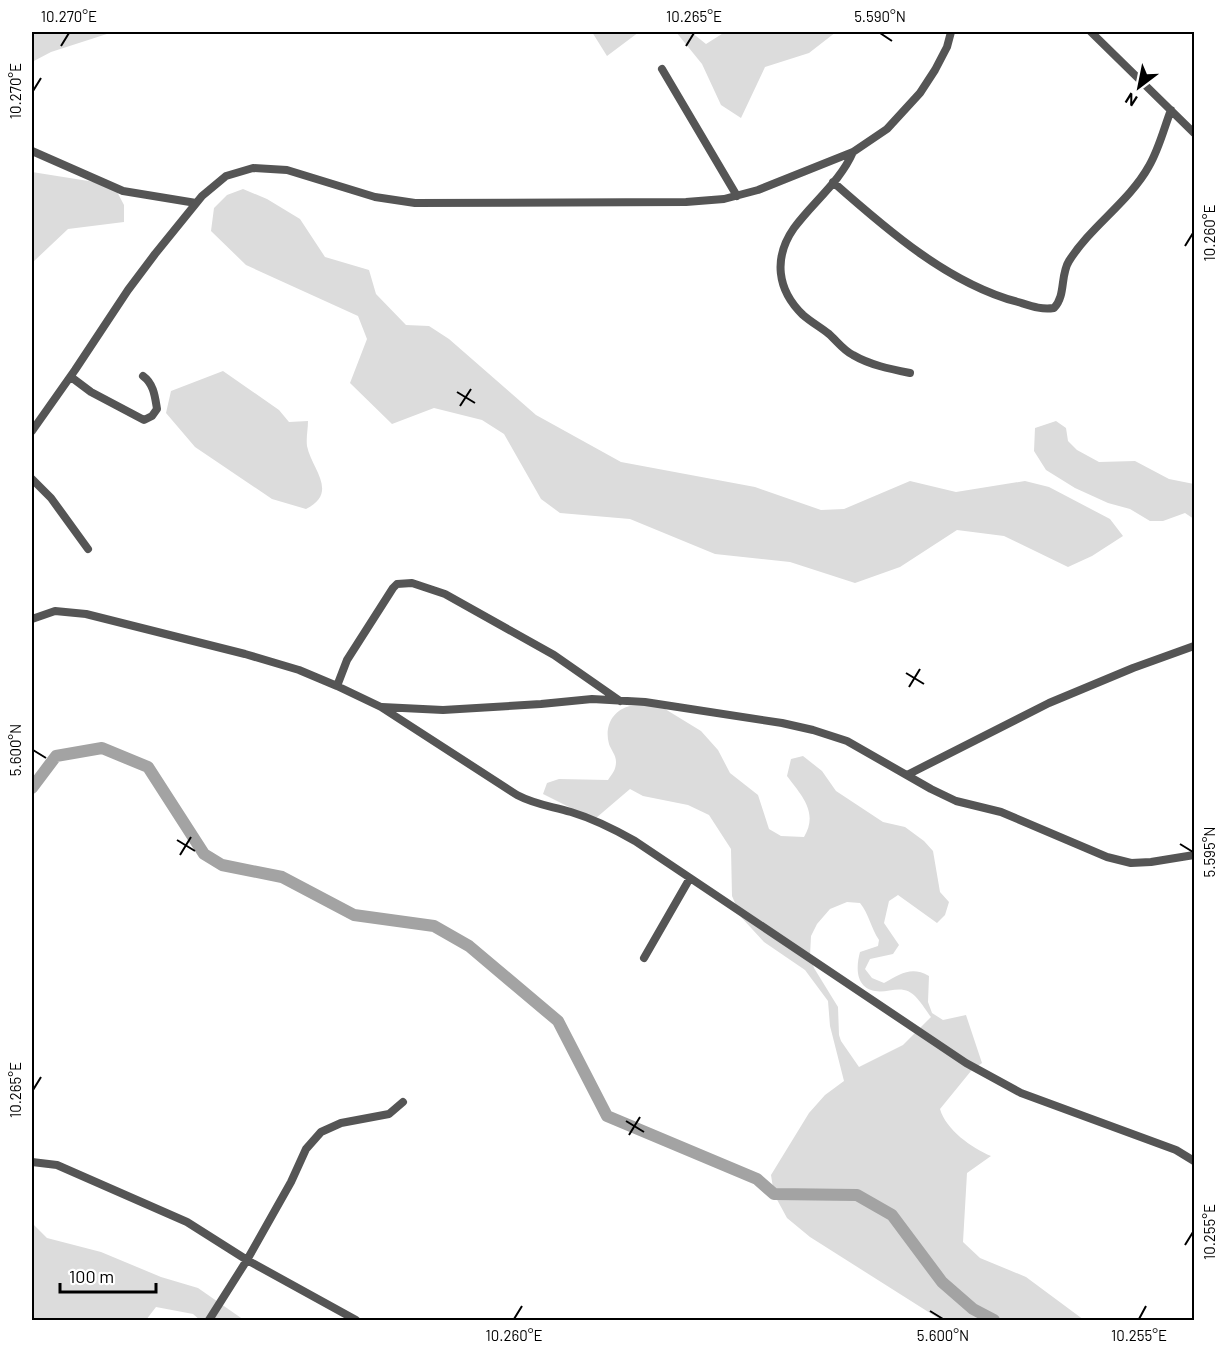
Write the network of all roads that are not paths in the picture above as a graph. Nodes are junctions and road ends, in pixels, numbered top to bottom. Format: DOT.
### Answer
graph roads {
  1 [pos="951,32"];
  2 [pos="1091,32"];
  3 [pos="662,69"];
  4 [pos="1171,110"];
  5 [pos="1194,133"];
  6 [pos="32,151"];
  7 [pos="853,152"];
  8 [pos="833,182"];
  9 [pos="737,196"];
  10 [pos="196,202"];
  11 [pos="909,373"];
  12 [pos="143,376"];
  13 [pos="71,377"];
  14 [pos="32,431"];
  15 [pos="32,479"];
  16 [pos="88,549"];
  17 [pos="32,619"];
  18 [pos="1194,646"];
  19 [pos="337,686"];
  20 [pos="621,701"];
  21 [pos="381,707"];
  22 [pos="907,775"];
  23 [pos="1194,855"];
  24 [pos="690,878"];
  25 [pos="644,958"];
  26 [pos="403,1102"];
  27 [pos="1194,1161"];
  28 [pos="32,1162"];
  29 [pos="247,1260"];
  30 [pos="209,1320"];
  31 [pos="356,1320"];
  1 -- 7 [label="street"];
  2 -- 4 [label="street"];
  3 -- 9 [label="street"];
  4 -- 5 [label="street"];
  4 -- 8 [label="street"];
  6 -- 10 [label="street"];
  7 -- 8 [label="street"];
  7 -- 9 [label="street"];
  8 -- 11 [label="street"];
  9 -- 10 [label="street"];
  10 -- 13 [label="street"];
  12 -- 13 [label="street"];
  13 -- 14 [label="street"];
  15 -- 16 [label="street"];
  17 -- 19 [label="street"];
  18 -- 22 [label="street"];
  19 -- 20 [label="street"];
  19 -- 21 [label="street"];
  20 -- 21 [label="street"];
  20 -- 22 [label="street"];
  21 -- 24 [label="street"];
  22 -- 23 [label="street"];
  24 -- 25 [label="street"];
  24 -- 27 [label="street"];
  26 -- 29 [label="street"];
  28 -- 29 [label="street"];
  29 -- 30 [label="street"];
  29 -- 31 [label="street"];
}
